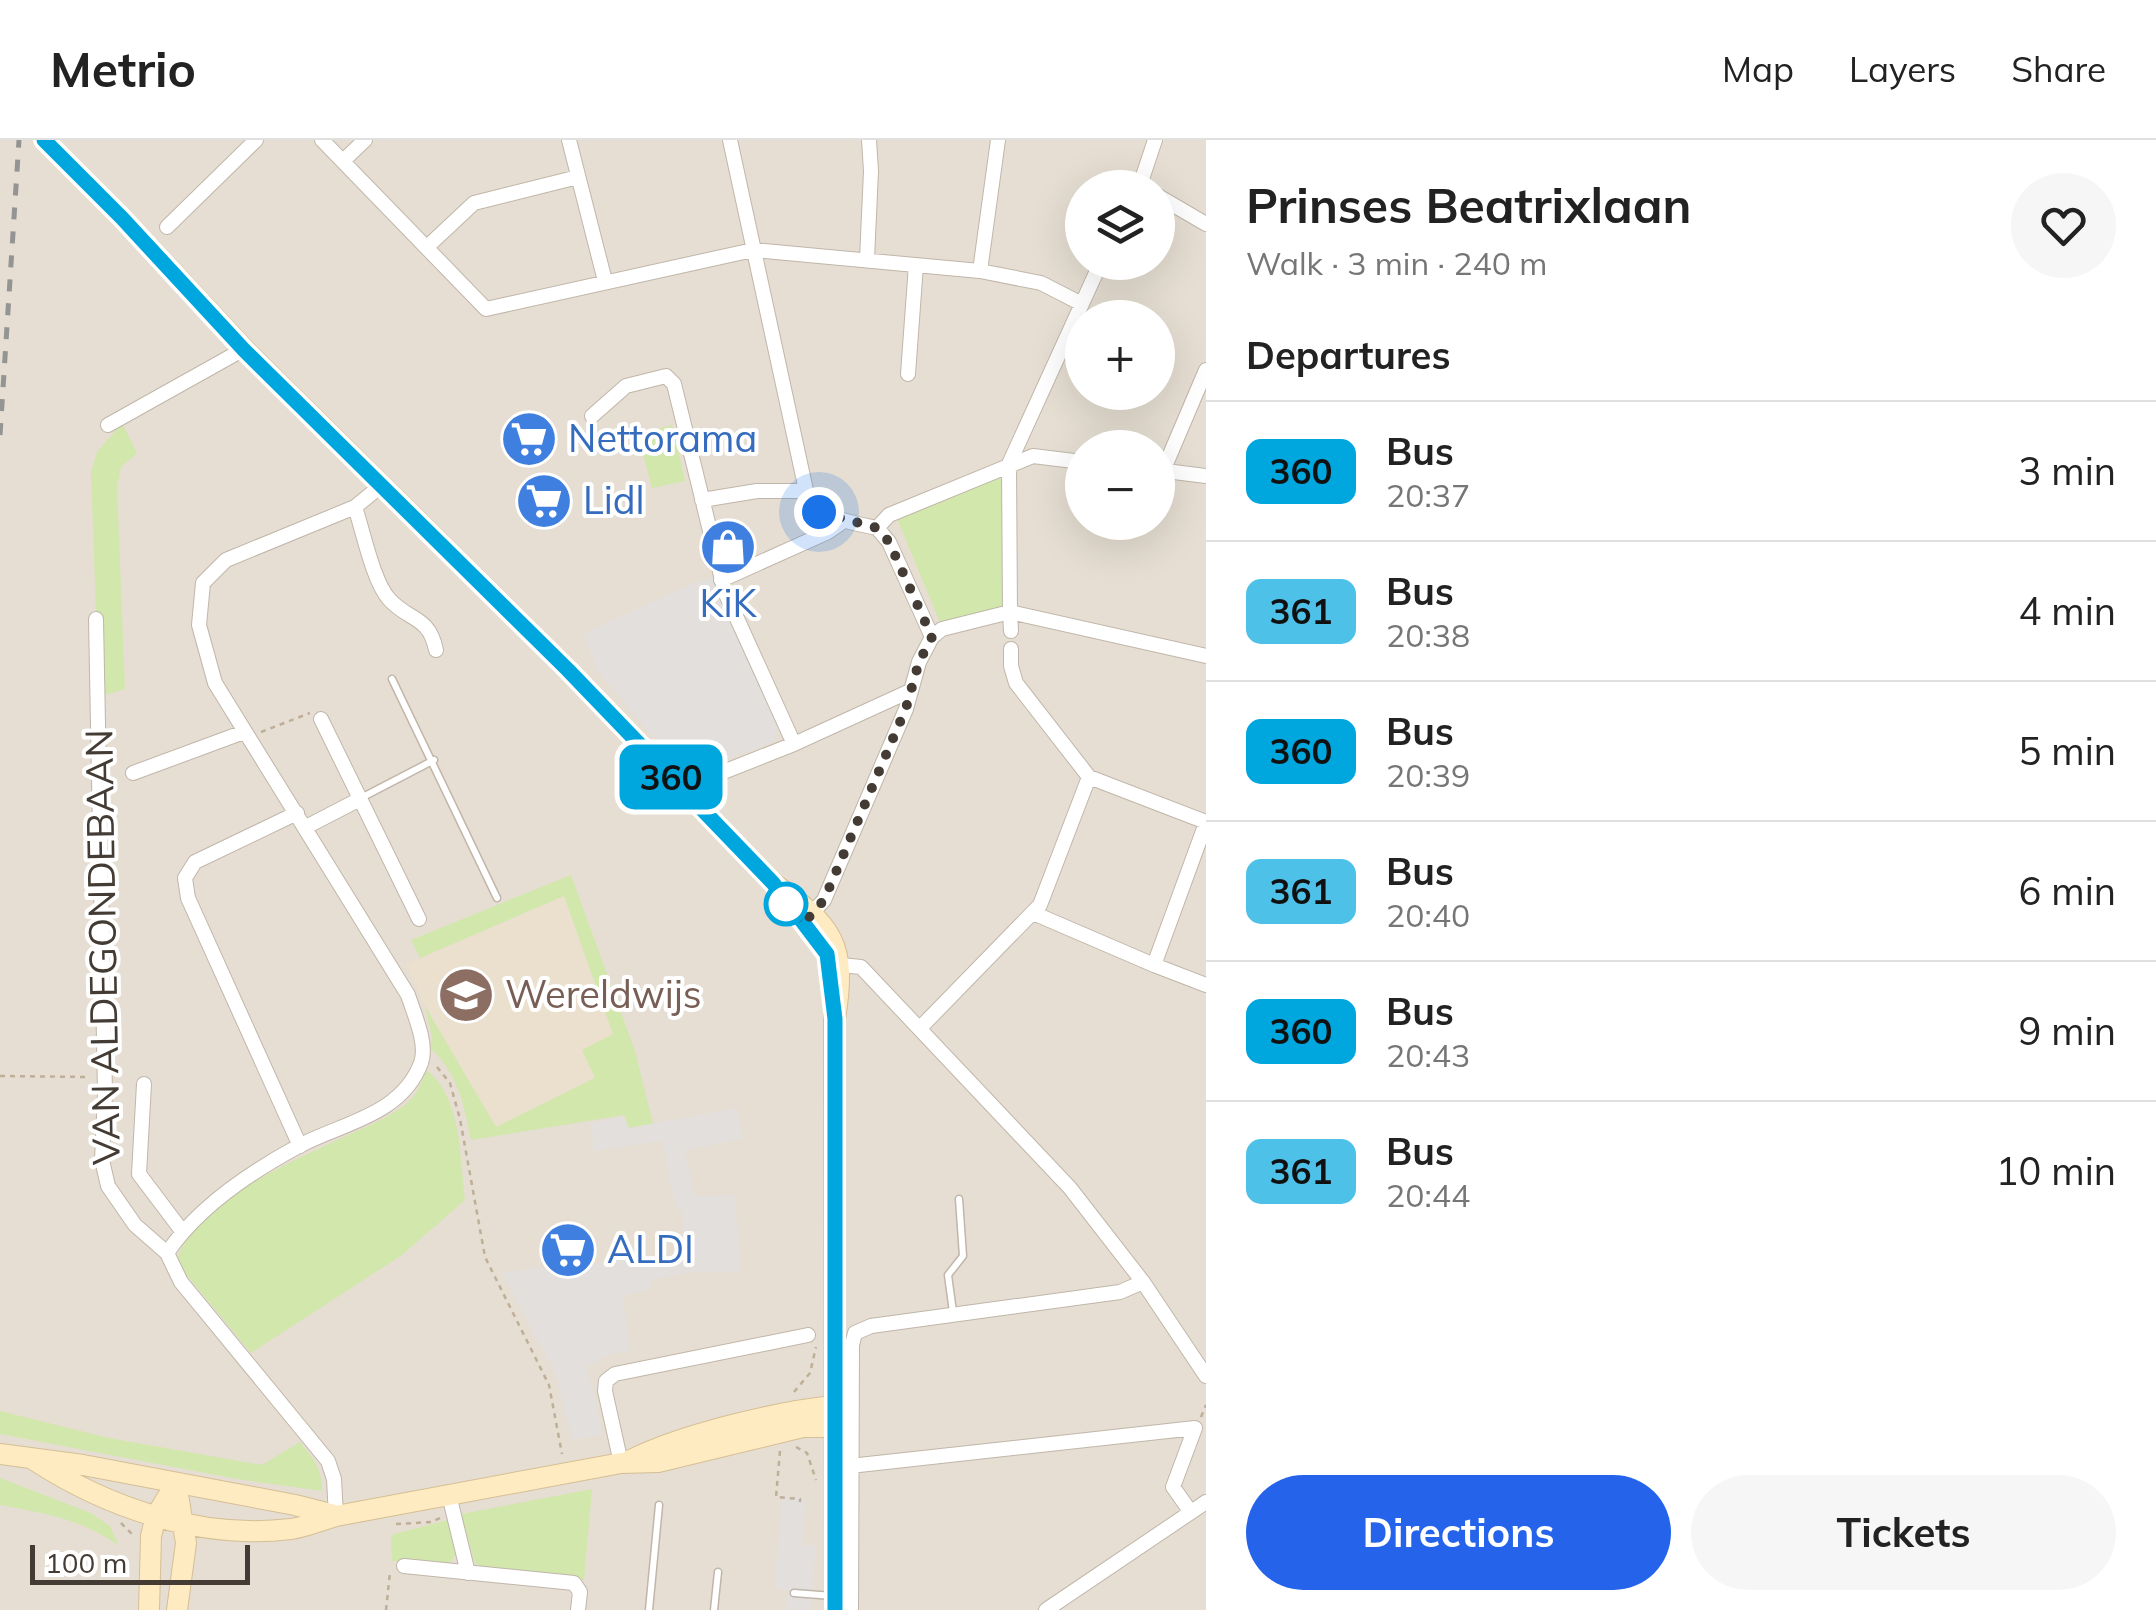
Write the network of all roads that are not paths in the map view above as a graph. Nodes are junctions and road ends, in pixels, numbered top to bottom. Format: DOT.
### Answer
graph roads {
  1 [pos="256,140"];
  2 [pos="322,140"];
  3 [pos="365,140"];
  4 [pos="569,140"];
  5 [pos="730,140"];
  6 [pos="869,140"];
  7 [pos="998,140"];
  8 [pos="1155,140"];
  9 [pos="52,143"];
  10 [pos="342,161"];
  11 [pos="1145,170"];
  12 [pos="578,177"];
  13 [pos="1175,206"];
  14 [pos="1206,224"];
  15 [pos="167,227"];
  16 [pos="427,247"];
  17 [pos="752,250"];
  18 [pos="866,259"];
  19 [pos="916,264"];
  20 [pos="980,271"];
  21 [pos="605,281"];
  22 [pos="1074,300"];
  23 [pos="1065,337"];
  24 [pos="244,350"];
  25 [pos="1206,370"];
  26 [pos="908,374"];
  27 [pos="592,416"];
  28 [pos="108,425"];
  29 [pos="1175,437"];
  30 [pos="1065,460"];
  31 [pos="1009,464"];
  32 [pos="1175,472"];
  33 [pos="1206,476"];
  34 [pos="382,485"];
  35 [pos="806,491"];
  36 [pos="702,500"];
  37 [pos="355,507"];
  38 [pos="844,521"];
  39 [pos="877,528"];
  40 [pos="722,580"];
  41 [pos="1010,612"];
  42 [pos="96,619"];
  43 [pos="1011,631"];
  44 [pos="932,637"];
  45 [pos="1010,649"];
  46 [pos="436,650"];
  47 [pos="1206,656"];
  48 [pos="392,679"];
  49 [pos="910,690"];
  50 [pos="321,719"];
  51 [pos="245,735"];
  52 [pos="794,744"];
  53 [pos="434,760"];
  54 [pos="133,773"];
  55 [pos="1089,776"];
  56 [pos="703,780"];
  57 [pos="360,799"];
  58 [pos="296,814"];
  59 [pos="1206,822"];
  60 [pos="306,827"];
  61 [pos="498,898"];
  62 [pos="1033,914"];
  63 [pos="807,919"];
  64 [pos="419,920"];
  65 [pos="841,965"];
  66 [pos="1154,965"];
  67 [pos="1206,985"];
  68 [pos="835,1019"];
  69 [pos="921,1028"];
  70 [pos="144,1084"];
  71 [pos="300,1146"];
  72 [pos="958,1199"];
  73 [pos="182,1231"];
  74 [pos="167,1253"];
  75 [pos="1142,1282"];
  76 [pos="954,1316"];
  77 [pos="812,1335"];
  78 [pos="1206,1376"];
  79 [pos="833,1417"];
  80 [pos="0,1454"];
  81 [pos="34,1460"];
  82 [pos="623,1463"];
  83 [pos="850,1466"];
  84 [pos="176,1484"];
  85 [pos="449,1495"];
  86 [pos="1206,1502"];
  87 [pos="659,1505"];
  88 [pos="1190,1512"];
  89 [pos="156,1516"];
  90 [pos="336,1516"];
  91 [pos="184,1522"];
  92 [pos="404,1566"];
  93 [pos="718,1572"];
  94 [pos="468,1574"];
  95 [pos="794,1593"];
  96 [pos="840,1605"];
  97 [pos="149,1610"];
  98 [pos="177,1610"];
  99 [pos="578,1610"];
  100 [pos="650,1610"];
  101 [pos="714,1610"];
  102 [pos="1046,1610"];
  1 -- 15 [label="street"];
  2 -- 10 [label="street"];
  3 -- 10 [label="street"];
  4 -- 12 [label="street"];
  5 -- 17 [label="street"];
  6 -- 18 [label="street"];
  7 -- 20 [label="street"];
  8 -- 11 [label="street"];
  9 -- 24 [label="street"];
  10 -- 16 [label="street"];
  12 -- 16 [label="street"];
  12 -- 21 [label="street"];
  13 -- 14 [label="street"];
  16 -- 21 [label="street"];
  17 -- 18 [label="street"];
  17 -- 21 [label="street"];
  17 -- 35 [label="street"];
  18 -- 19 [label="street"];
  19 -- 20 [label="street"];
  19 -- 26 [label="street"];
  20 -- 22 [label="street"];
  23 -- 31 [label="street"];
  24 -- 28 [label="street"];
  24 -- 34 [label="street"];
  25 -- 29 [label="street"];
  27 -- 36 [label="street"];
  30 -- 31 [label="street"];
  31 -- 39 [label="street"];
  31 -- 41 [label="street"];
  32 -- 33 [label="street"];
  34 -- 37 [label="street"];
  34 -- 63 [label="street"];
  35 -- 36 [label="street"];
  35 -- 38 [label="street"];
  36 -- 40 [label="street"];
  37 -- 46 [label="street"];
  37 -- 51 [label="street"];
  38 -- 39 [label="street"];
  38 -- 40 [label="street"];
  39 -- 44 [label="street"];
  40 -- 52 [label="street"];
  41 -- 43 [label="street"];
  41 -- 44 [label="street"];
  41 -- 47 [label="street"];
  42 -- 74 [label="street, VAN ALDEGONDEBAAN"];
  44 -- 49 [label="street"];
  45 -- 55 [label="street"];
  48 -- 53 [label="lane"];
  49 -- 52 [label="street"];
  49 -- 63 [label="street"];
  50 -- 57 [label="street"];
  51 -- 54 [label="street"];
  51 -- 58 [label="street"];
  52 -- 56 [label="street"];
  53 -- 57 [label="lane"];
  53 -- 61 [label="lane"];
  55 -- 59 [label="street"];
  55 -- 62 [label="street"];
  57 -- 60 [label="street"];
  57 -- 64 [label="street"];
  58 -- 60 [label="street"];
  58 -- 71 [label="street"];
  59 -- 66 [label="street"];
  60 -- 71 [label="street"];
  62 -- 66 [label="street"];
  62 -- 69 [label="street"];
  63 -- 65 [label="street"];
  63 -- 68 [label="street"];
  65 -- 68 [label="street"];
  65 -- 69 [label="street"];
  66 -- 67 [label="street"];
  68 -- 79 [label="street"];
  69 -- 75 [label="street"];
  70 -- 73 [label="street"];
  71 -- 73 [label="street"];
  72 -- 76 [label="lane"];
  73 -- 74 [label="street"];
  74 -- 90 [label="street, VAN ALDEGONDEBAAN"];
  75 -- 76 [label="street"];
  75 -- 78 [label="street"];
  76 -- 83 [label="street"];
  77 -- 82 [label="street"];
  79 -- 82 [label="street"];
  79 -- 96 [label="street"];
  80 -- 81 [label="street"];
  81 -- 84 [label="street"];
  81 -- 89 [label="street"];
  82 -- 85 [label="street"];
  83 -- 88 [label="street"];
  83 -- 96 [label="street"];
  84 -- 89 [label="street"];
  84 -- 90 [label="street"];
  84 -- 91 [label="street"];
  85 -- 90 [label="street"];
  85 -- 94 [label="street"];
  86 -- 88 [label="street"];
  87 -- 100 [label="lane"];
  88 -- 102 [label="street"];
  89 -- 91 [label="street"];
  89 -- 97 [label="street"];
  90 -- 91 [label="street"];
  91 -- 98 [label="street"];
  92 -- 94 [label="street"];
  93 -- 101 [label="lane"];
  94 -- 99 [label="street"];
  95 -- 96 [label="lane"];
}
